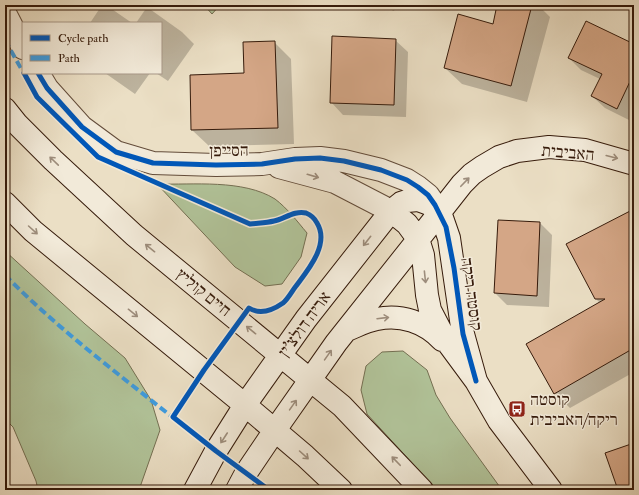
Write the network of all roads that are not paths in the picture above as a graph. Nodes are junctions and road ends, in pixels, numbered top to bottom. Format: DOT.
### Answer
graph roads {
  1 [pos="5,13"];
  2 [pos="22,46"];
  3 [pos="39,74"];
  4 [pos="5,109"];
  5 [pos="262,164"];
  6 [pos="634,164"];
  7 [pos="5,203"];
  8 [pos="391,211"];
  9 [pos="440,212"];
  10 [pos="418,239"];
  11 [pos="346,330"];
  12 [pos="452,350"];
  13 [pos="281,355"];
  14 [pos="310,379"];
  15 [pos="476,381"];
  16 [pos="245,405"];
  17 [pos="275,430"];
  18 [pos="195,490"];
  19 [pos="236,490"];
  20 [pos="341,490"];
  21 [pos="422,490"];
  22 [pos="551,490"];
  1 -- 2 [label="street"];
  3 -- 5 [label="street, הסייפן"];
  13 -- 4 [label="street, חיים קוליץ, one-way"];
  5 -- 8 [label="street, הסייפן, one-way"];
  5 -- 9 [label="street, הסייפן"];
  9 -- 6 [label="street, האביבית, one-way"];
  7 -- 16 [label="street, one-way"];
  8 -- 9 [label="street, אריה דולצ'ין"];
  8 -- 10 [label="street, הסייפן"];
  8 -- 13 [label="street, אריה דולצ'ין, one-way"];
  9 -- 10 [label="street, האביבית"];
  9 -- 15 [label="street, קוסטה ריקה"];
  10 -- 11 [label="street"];
  10 -- 12 [label="street, קוסטה ריקה, one-way"];
  11 -- 12 [label="street, one-way"];
  14 -- 11 [label="street, one-way"];
  12 -- 15 [label="street, קוסטה ריקה"];
  13 -- 14 [label="street, חיים קוליץ"];
  13 -- 16 [label="street, אריה דולצ'ין"];
  17 -- 14 [label="street, one-way"];
  21 -- 14 [label="street, חיים קוליץ, one-way"];
  15 -- 22 [label="street, קוסטה ריקה"];
  16 -- 17 [label="street"];
  16 -- 18 [label="street, אריה דולצ'ין, one-way"];
  17 -- 19 [label="street"];
  17 -- 20 [label="street, one-way"];
}
